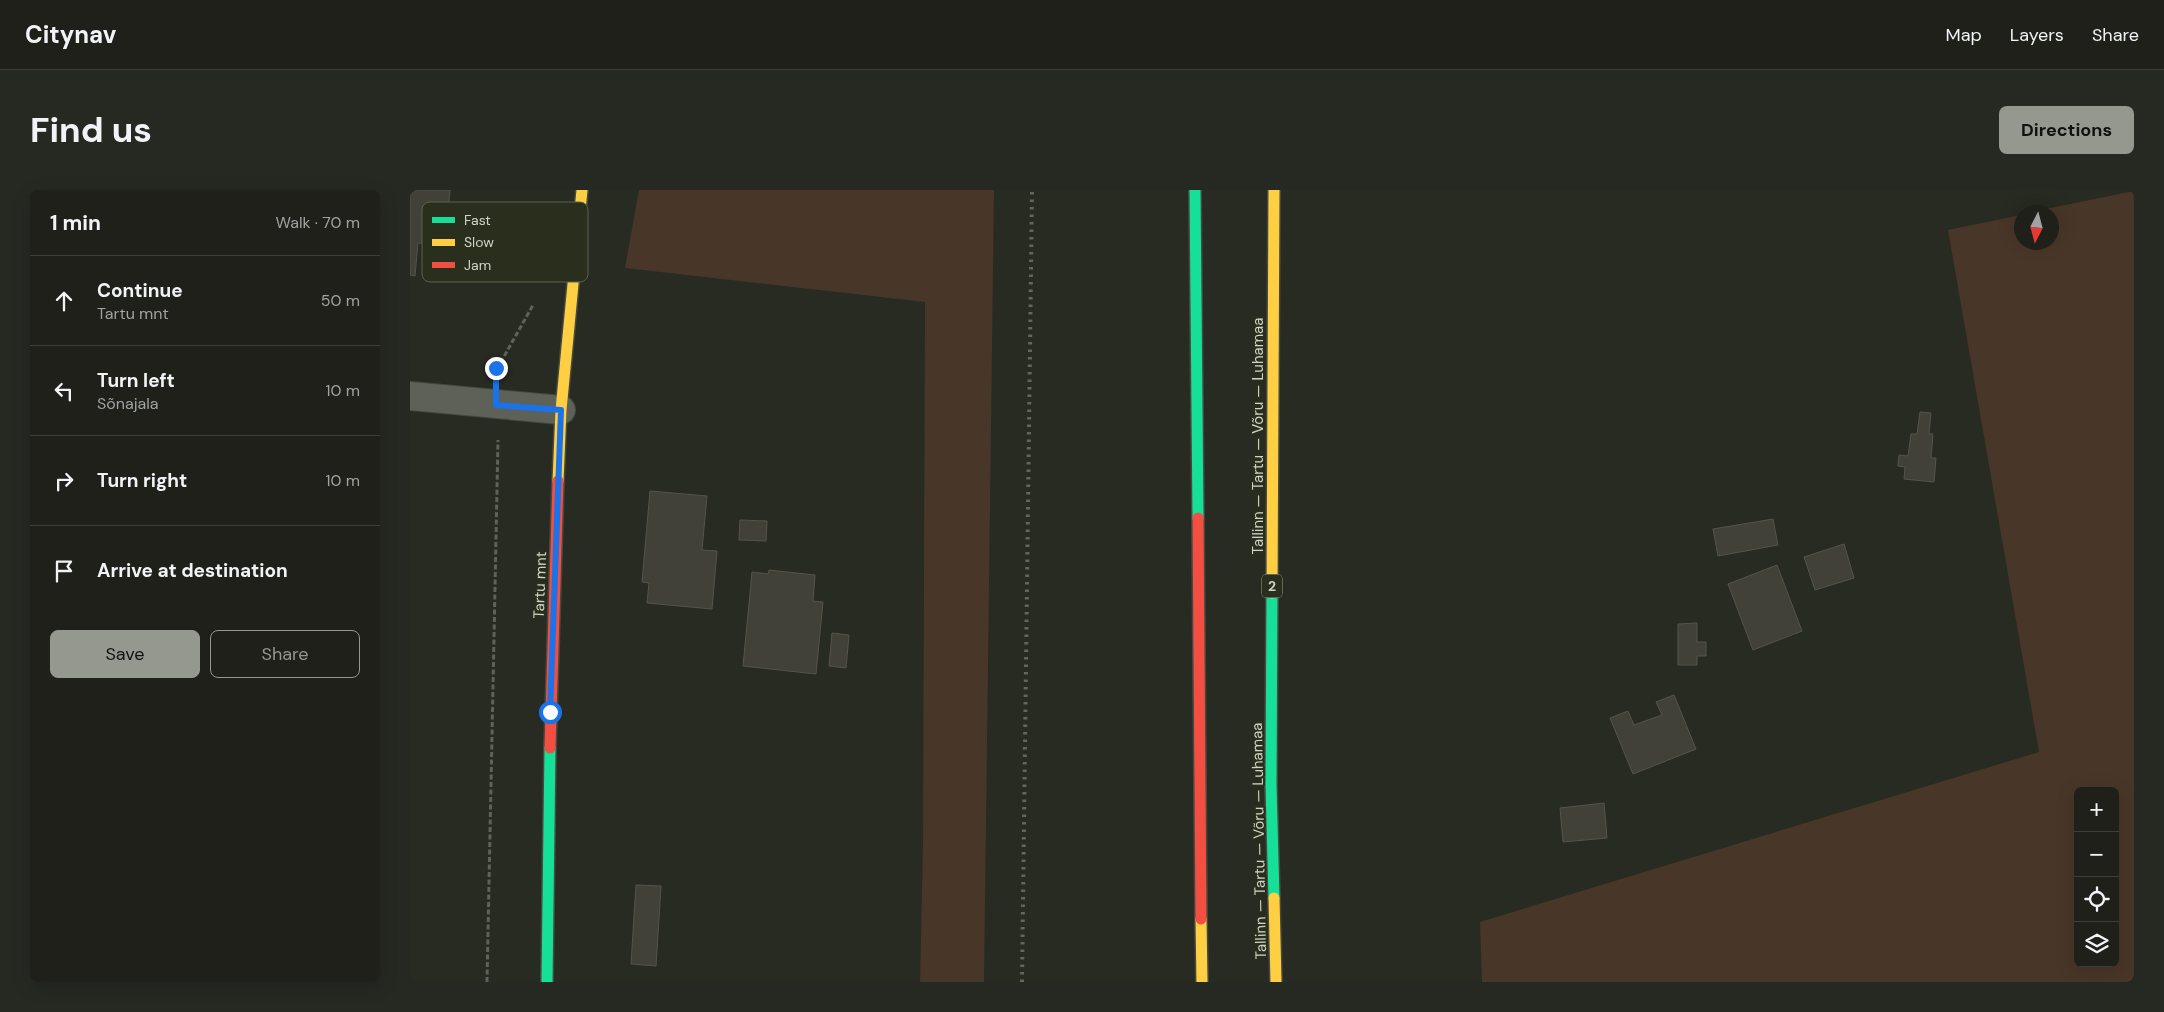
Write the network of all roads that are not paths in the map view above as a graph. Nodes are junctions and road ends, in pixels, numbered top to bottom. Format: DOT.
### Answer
graph roads {
  1 [pos="1196,190"];
  2 [pos="1274,190"];
  3 [pos="573,282"];
  4 [pos="410,396"];
  5 [pos="561,410"];
  6 [pos="547,982"];
  7 [pos="1202,982"];
  8 [pos="1276,982"];
  1 -- 7 [label="main road"];
  2 -- 8 [label="main road, Tallinn — Tartu — Võru — Luhamaa / 2"];
  3 -- 5 [label="main road, Tartu mnt"];
  4 -- 5 [label="street"];
  5 -- 6 [label="main road, Tartu mnt"];
}
